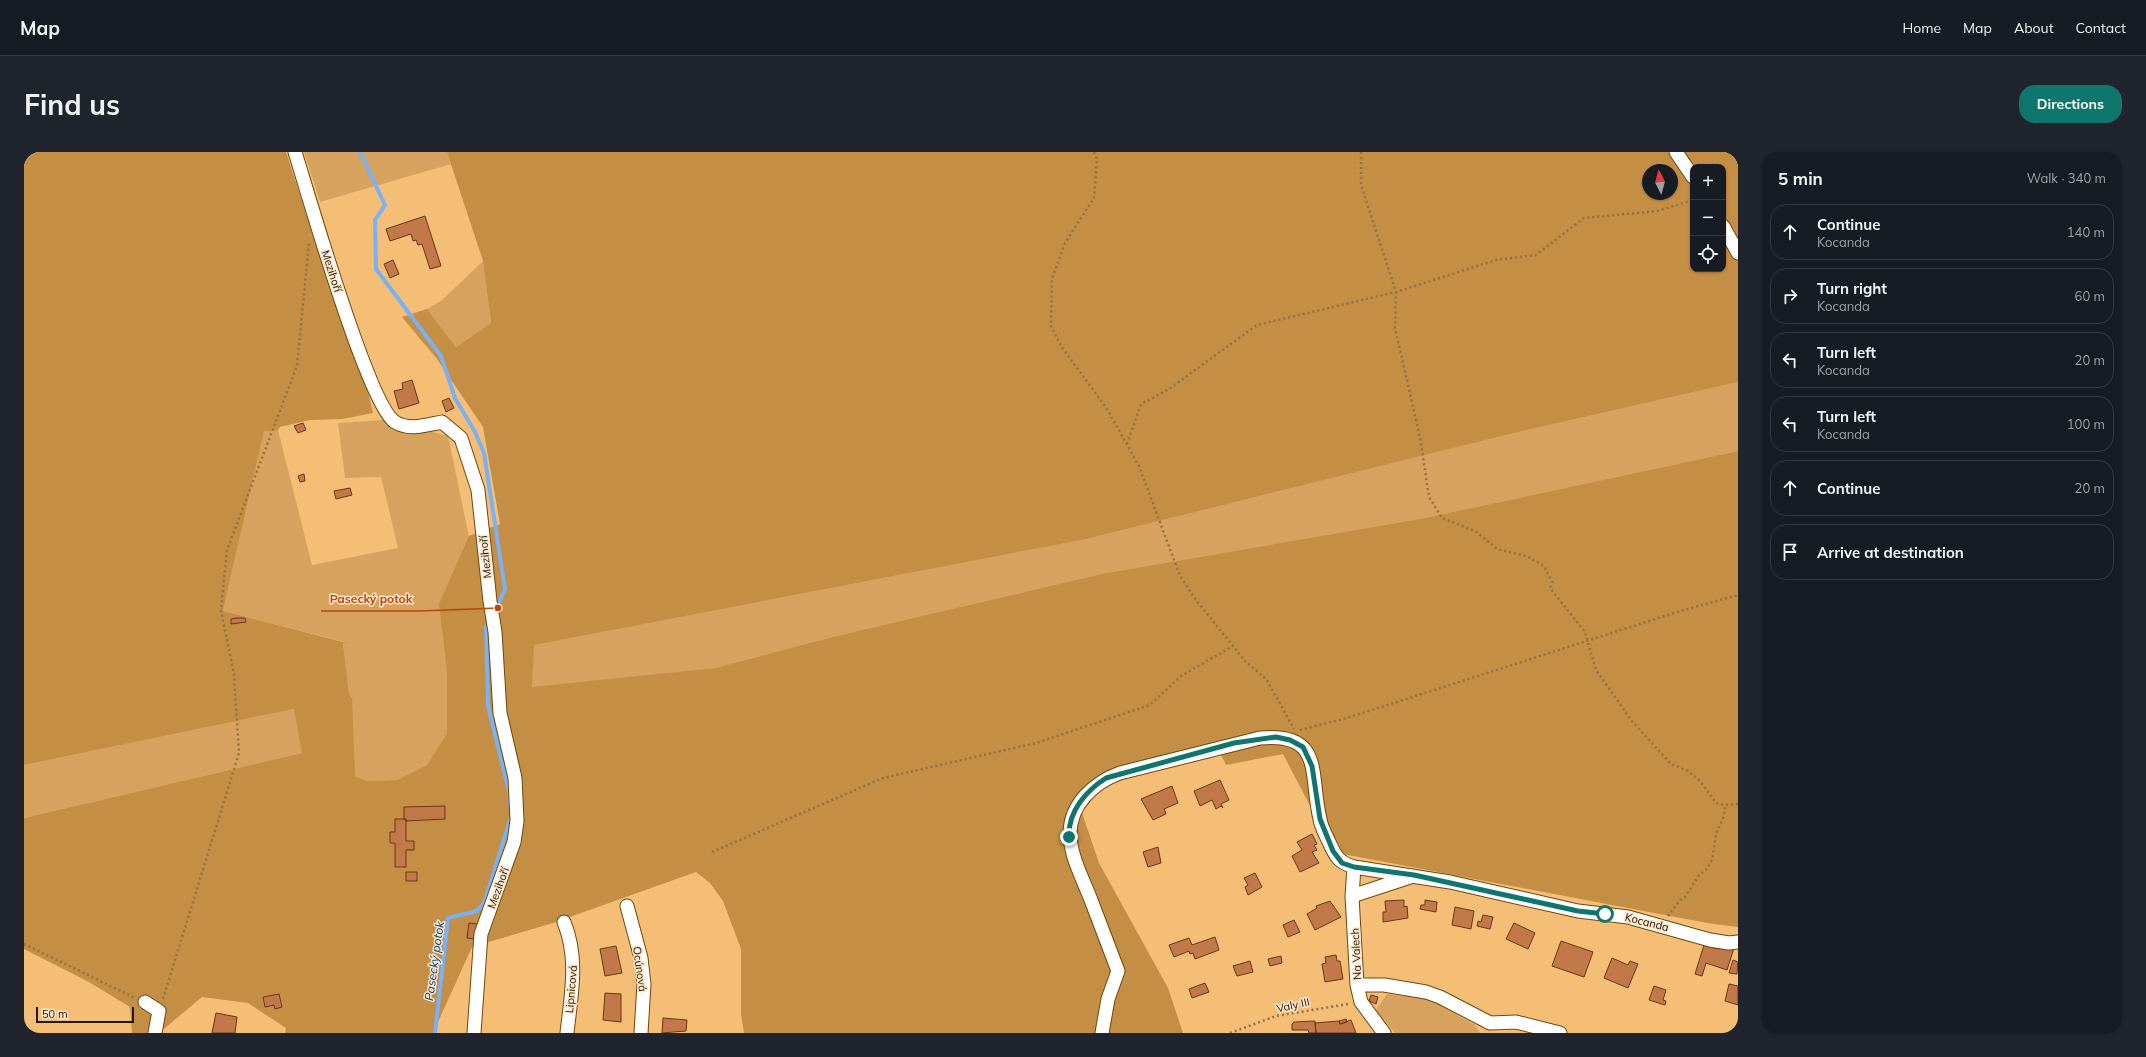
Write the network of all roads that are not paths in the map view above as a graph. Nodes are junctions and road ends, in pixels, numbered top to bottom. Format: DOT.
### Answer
graph roads {
  1 [pos="295,152"];
  2 [pos="1676,152"];
  3 [pos="1690,173"];
  4 [pos="1726,231"];
  5 [pos="1738,253"];
  6 [pos="1354,867"];
  7 [pos="1414,875"];
  8 [pos="1352,896"];
  9 [pos="627,906"];
  10 [pos="564,922"];
  11 [pos="1738,942"];
  12 [pos="1357,985"];
  13 [pos="145,1002"];
  14 [pos="155,1033"];
  15 [pos="474,1033"];
  16 [pos="567,1033"];
  17 [pos="641,1033"];
  18 [pos="1102,1033"];
  19 [pos="1384,1033"];
  20 [pos="1560,1033"];
  1 -- 15 [label="street, Mezihoří"];
  2 -- 3 [label="street"];
  4 -- 5 [label="street"];
  6 -- 7 [label="street, Kocanda"];
  6 -- 8 [label="street, Na Valech"];
  6 -- 18 [label="street, Kocanda"];
  7 -- 8 [label="street"];
  7 -- 11 [label="street, Kocanda"];
  8 -- 12 [label="street, Na Valech"];
  9 -- 17 [label="street, Ocúnová"];
  10 -- 16 [label="street, Lipnicová"];
  12 -- 19 [label="street, Na Valech"];
  12 -- 20 [label="street"];
  13 -- 14 [label="street"];
}
